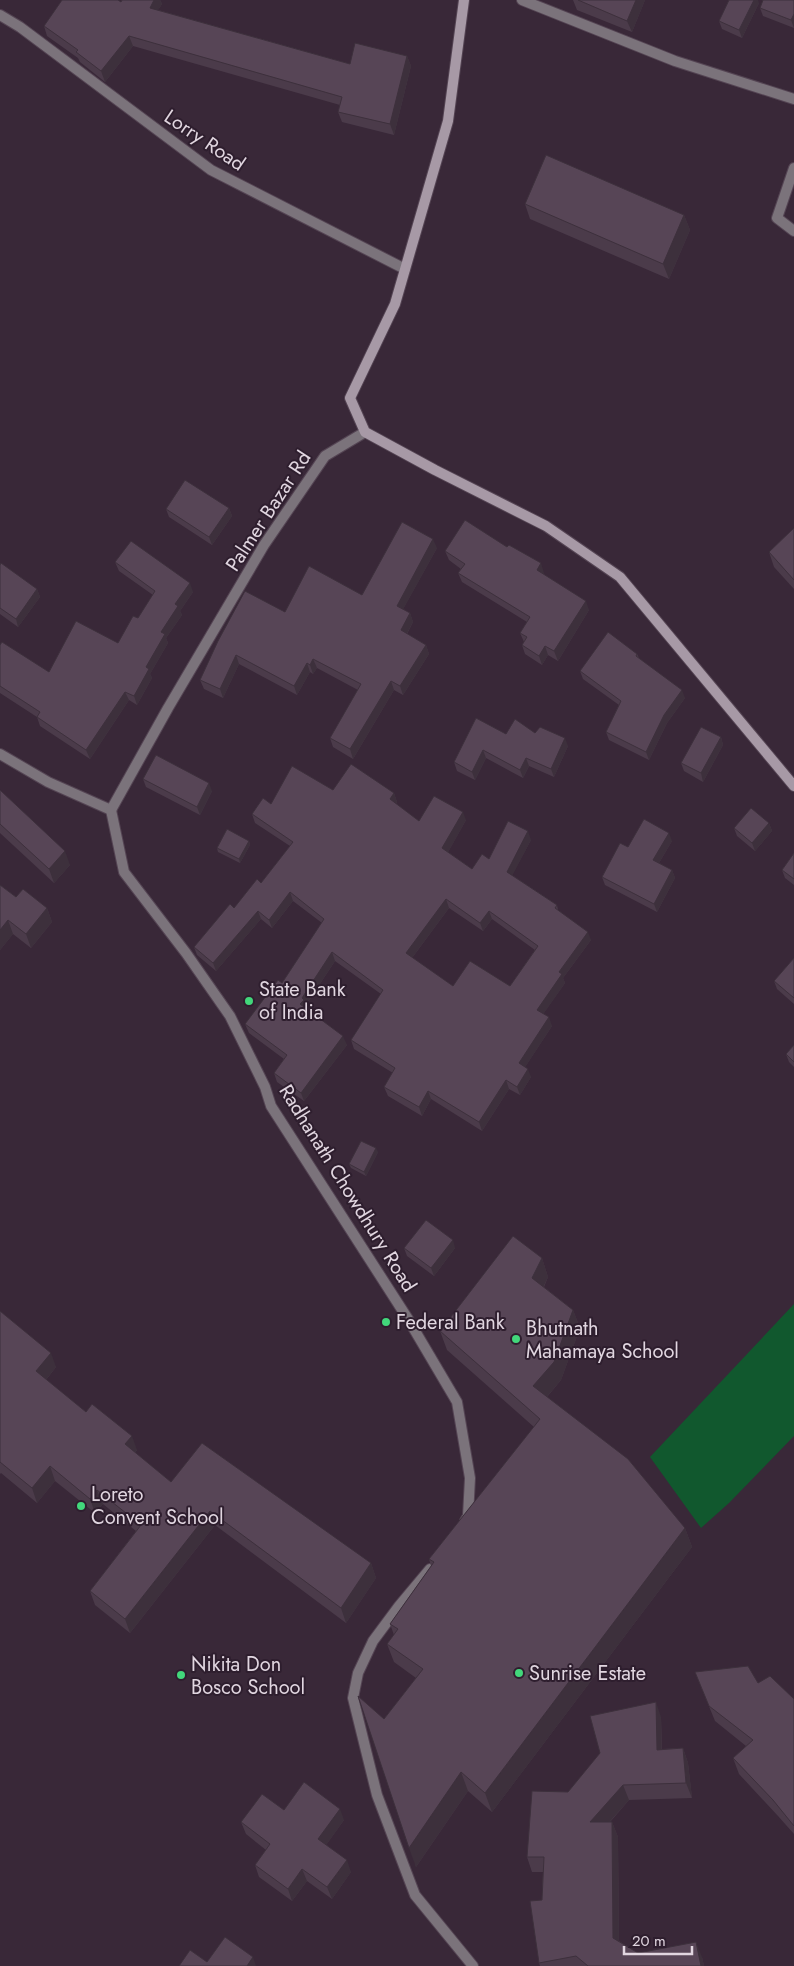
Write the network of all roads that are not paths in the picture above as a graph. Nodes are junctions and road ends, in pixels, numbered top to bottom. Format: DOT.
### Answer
graph roads {
  1 [pos="464,0"];
  2 [pos="522,0"];
  3 [pos="0,15"];
  4 [pos="794,99"];
  5 [pos="794,168"];
  6 [pos="794,231"];
  7 [pos="405,269"];
  8 [pos="365,432"];
  9 [pos="0,754"];
  10 [pos="794,786"];
  11 [pos="111,810"];
  12 [pos="461,1530"];
  13 [pos="438,1559"];
  14 [pos="473,1966"];
  1 -- 7 [label="main road"];
  2 -- 4 [label="street"];
  3 -- 7 [label="street, Lorry Road"];
  5 -- 6 [label="street"];
  7 -- 8 [label="main road"];
  8 -- 10 [label="main road"];
  8 -- 11 [label="street, Palmer Bazar Rd"];
  9 -- 11 [label="street"];
  11 -- 12 [label="street, Radhanath Chowdhury Road"];
  13 -- 14 [label="street"];
}
